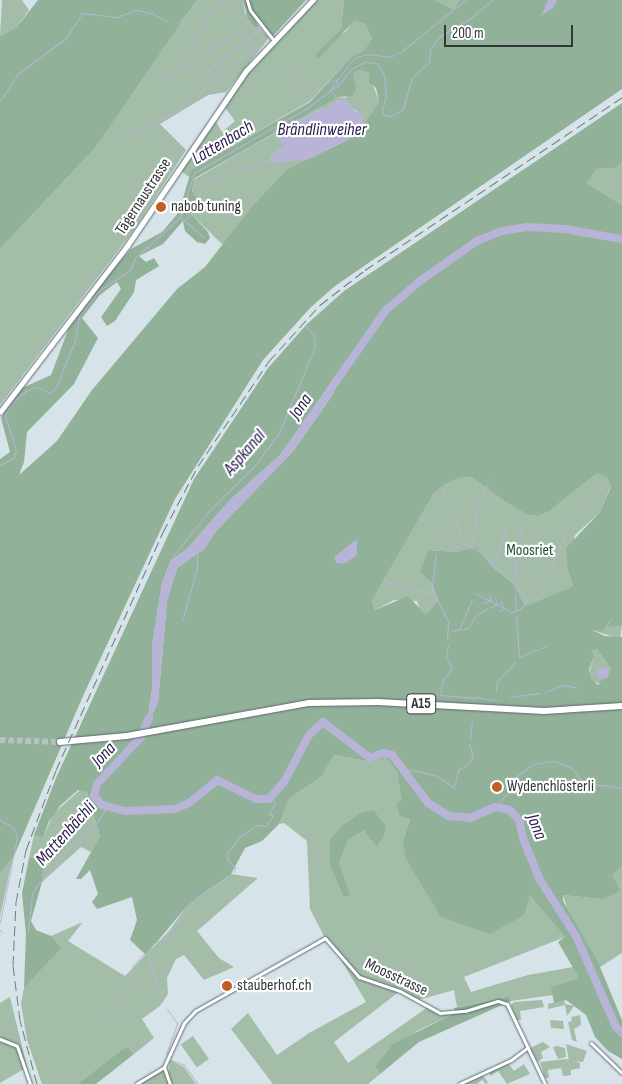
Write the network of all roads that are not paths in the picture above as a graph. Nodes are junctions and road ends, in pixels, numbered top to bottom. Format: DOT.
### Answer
graph roads {
  1 [pos="247,0"];
  2 [pos="313,0"];
  3 [pos="273,40"];
  4 [pos="0,412"];
  5 [pos="622,706"];
  6 [pos="60,742"];
  7 [pos="0,1039"];
  8 [pos="591,1043"];
  9 [pos="528,1047"];
  10 [pos="164,1067"];
  11 [pos="622,1073"];
  12 [pos="30,1084"];
  13 [pos="136,1084"];
  14 [pos="170,1084"];
  15 [pos="460,1084"];
  16 [pos="545,1084"];
  1 -- 3 [label="street"];
  2 -- 3 [label="street, Tägernaustrasse"];
  3 -- 4 [label="street, Tägernaustrasse"];
  5 -- 6 [label="highway, A15"];
  7 -- 12 [label="street"];
  8 -- 11 [label="street"];
  9 -- 10 [label="street, Moosstrasse"];
  9 -- 15 [label="street"];
  9 -- 16 [label="street, Moosstrasse"];
  10 -- 13 [label="street"];
  10 -- 14 [label="street"];
}
